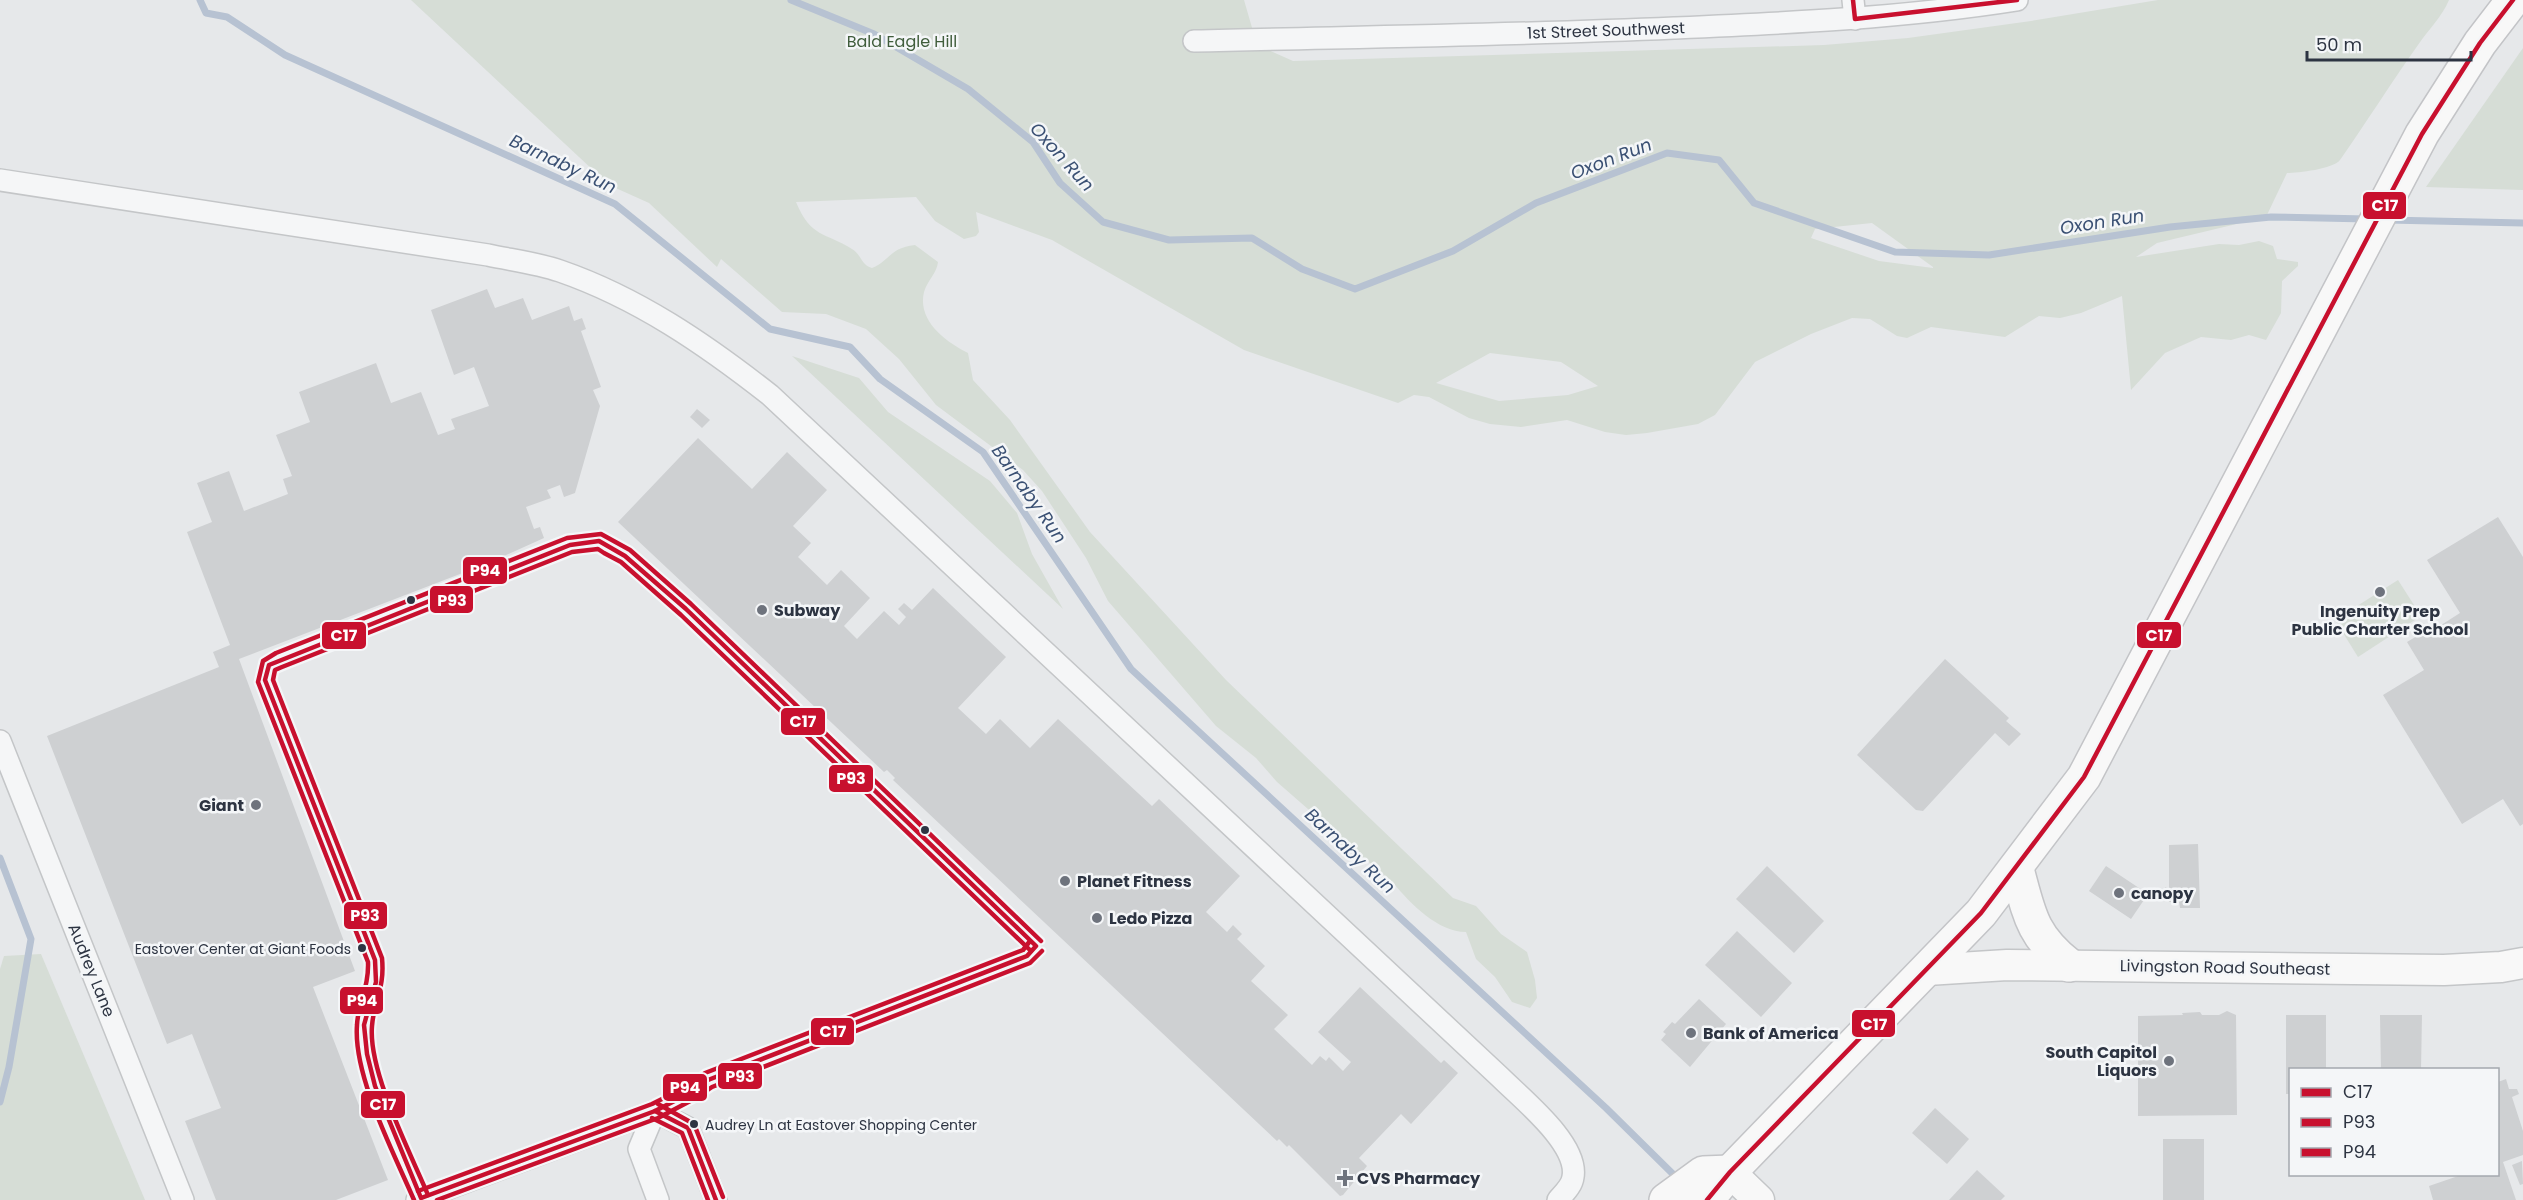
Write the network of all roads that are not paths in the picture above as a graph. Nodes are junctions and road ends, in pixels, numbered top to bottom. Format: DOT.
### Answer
graph roads {
  1 [pos="2017,0"];
  2 [pos="2513,0"];
  3 [pos="1854,9"];
  4 [pos="1194,41"];
  5 [pos="0,180"];
  6 [pos="0,741"];
  7 [pos="2017,869"];
  8 [pos="2523,963"];
  9 [pos="2069,965"];
  10 [pos="1927,970"];
  11 [pos="655,1111"];
  12 [pos="1714,1184"];
  13 [pos="183,1200"];
  14 [pos="417,1200"];
  15 [pos="658,1200"];
  16 [pos="716,1200"];
  17 [pos="1558,1200"];
  18 [pos="1666,1200"];
  19 [pos="1759,1200"];
  1 -- 3 [label="street, 1st Street Southwest"];
  2 -- 7 [label="main road"];
  3 -- 4 [label="street, 1st Street Southwest"];
  5 -- 17 [label="street"];
  6 -- 13 [label="street, Audrey Lane"];
  7 -- 9 [label="main road"];
  7 -- 10 [label="main road"];
  8 -- 9 [label="street, Livingston Road Southeast"];
  9 -- 10 [label="street, Livingston Road Southeast"];
  10 -- 12 [label="main road"];
  11 -- 14 [label="street"];
  11 -- 15 [label="street"];
  11 -- 16 [label="street"];
  12 -- 18 [label="main road"];
  12 -- 19 [label="street"];
}
